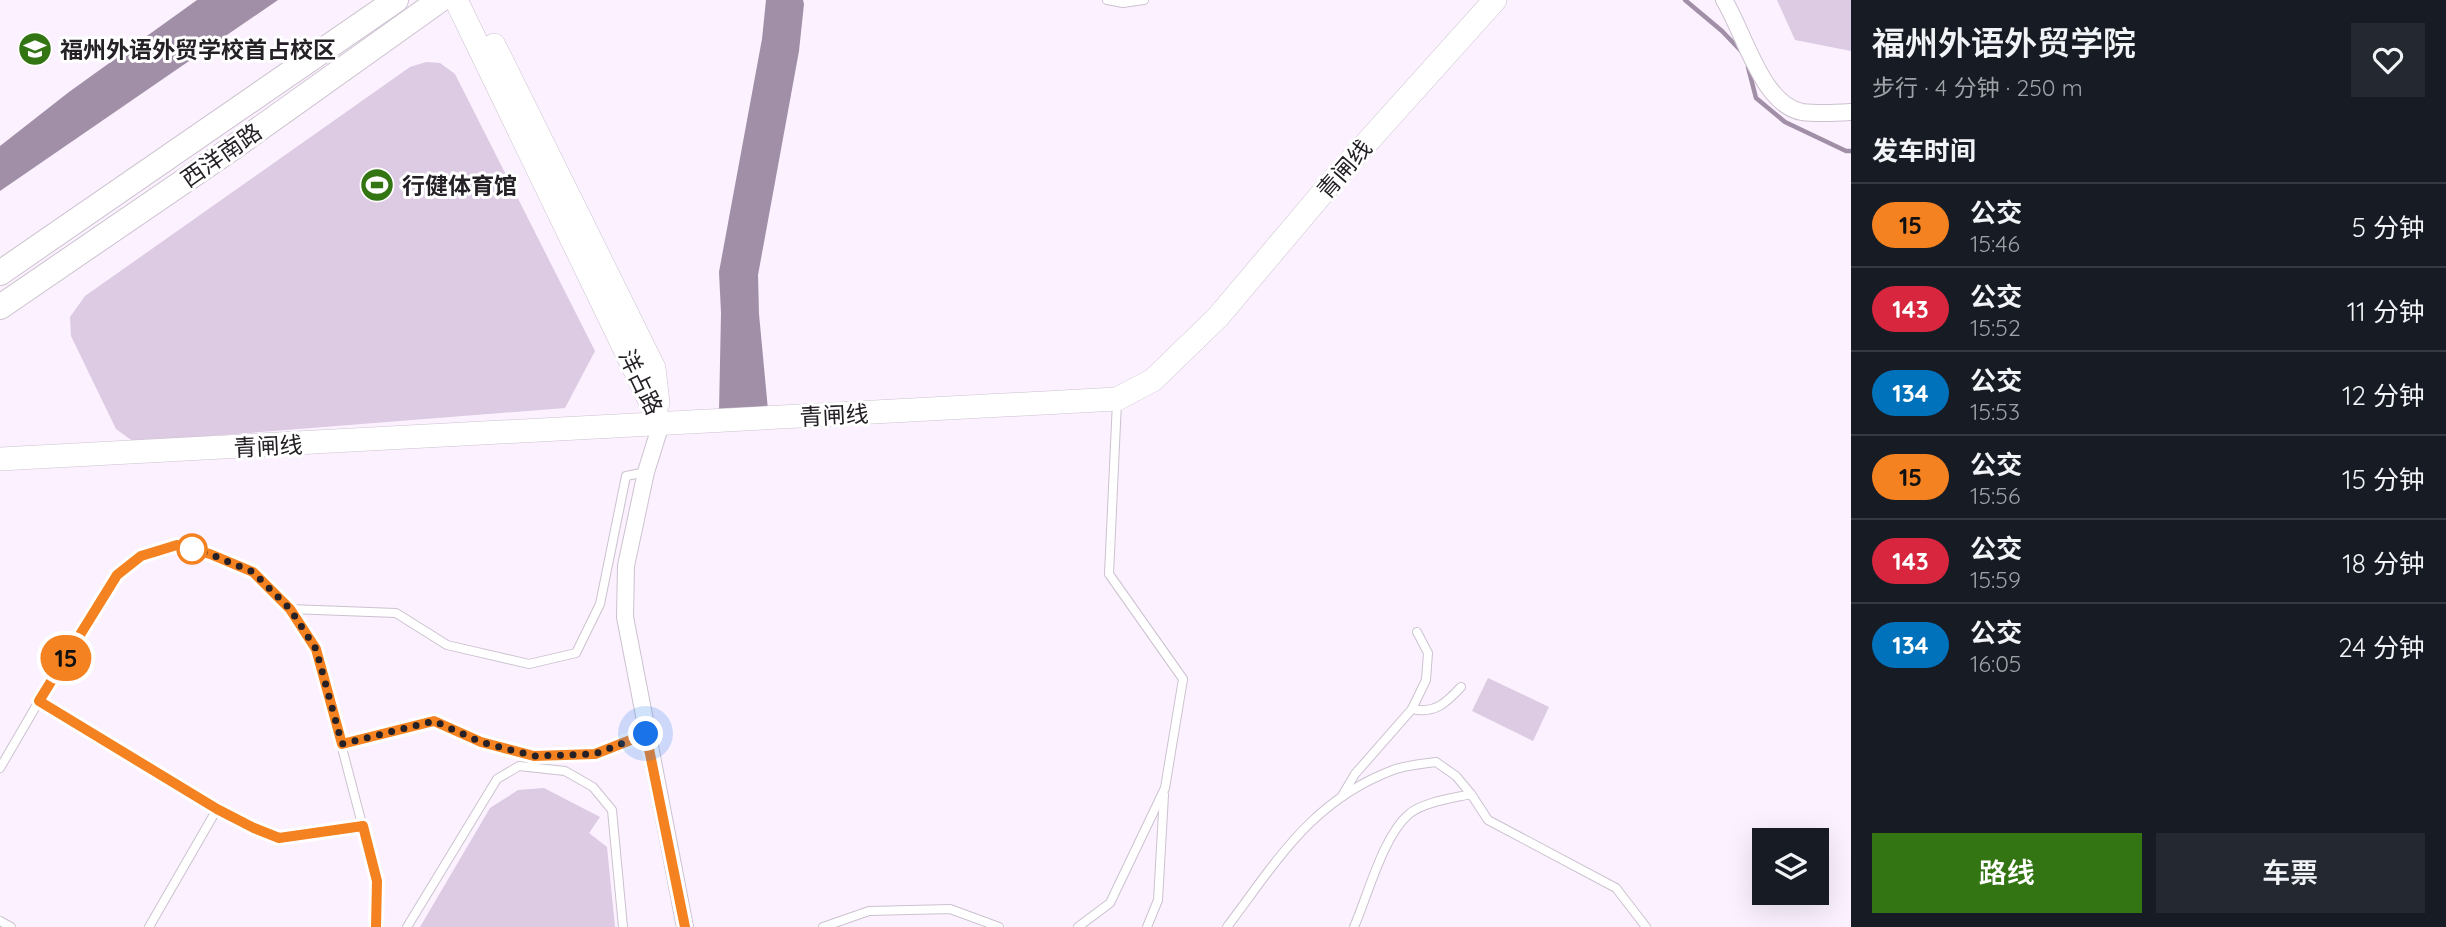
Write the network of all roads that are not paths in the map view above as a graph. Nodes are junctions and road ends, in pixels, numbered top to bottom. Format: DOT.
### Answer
graph roads {
  1 [pos="396,0"];
  2 [pos="440,0"];
  3 [pos="456,0"];
  4 [pos="472,0"];
  5 [pos="1107,0"];
  6 [pos="1144,0"];
  7 [pos="1495,0"];
  8 [pos="1724,0"];
  9 [pos="1851,112"];
  10 [pos="0,273"];
  11 [pos="0,307"];
  12 [pos="1117,399"];
  13 [pos="661,424"];
  14 [pos="0,459"];
  15 [pos="646,472"];
  16 [pos="290,609"];
  17 [pos="1417,632"];
  18 [pos="1461,687"];
  19 [pos="39,701"];
  20 [pos="1412,709"];
  21 [pos="646,734"];
  22 [pos="342,744"];
  23 [pos="0,768"];
  24 [pos="1165,788"];
  25 [pos="1471,794"];
  26 [pos="1342,796"];
  27 [pos="217,809"];
  28 [pos="363,826"];
  29 [pos="0,921"];
  30 [pos="11,927"];
  31 [pos="149,927"];
  32 [pos="376,927"];
  33 [pos="407,927"];
  34 [pos="623,927"];
  35 [pos="685,927"];
  36 [pos="823,927"];
  37 [pos="999,927"];
  38 [pos="1077,927"];
  39 [pos="1147,927"];
  40 [pos="1227,927"];
  41 [pos="1354,927"];
  42 [pos="1646,927"];
  1 -- 10 [label="main road, 西洋南路"];
  2 -- 11 [label="main road, 西洋南路"];
  3 -- 13 [label="main road, 洋占路"];
  4 -- 13 [label="main road, 洋占路"];
  5 -- 6 [label="lane"];
  7 -- 12 [label="main road, 青闸线"];
  8 -- 9 [label="street"];
  12 -- 13 [label="main road, 青闸线"];
  12 -- 24 [label="lane"];
  13 -- 14 [label="main road, 青闸线"];
  13 -- 15 [label="street"];
  15 -- 16 [label="lane"];
  15 -- 21 [label="street"];
  16 -- 19 [label="lane"];
  16 -- 22 [label="lane"];
  17 -- 20 [label="lane"];
  18 -- 20 [label="lane"];
  19 -- 23 [label="lane"];
  19 -- 27 [label="lane"];
  20 -- 26 [label="lane"];
  21 -- 22 [label="lane"];
  21 -- 35 [label="street"];
  22 -- 28 [label="lane"];
  24 -- 38 [label="lane"];
  24 -- 39 [label="lane"];
  25 -- 26 [label="lane"];
  25 -- 41 [label="lane"];
  25 -- 42 [label="lane"];
  26 -- 40 [label="lane"];
  27 -- 28 [label="lane"];
  27 -- 31 [label="lane"];
  28 -- 32 [label="lane"];
  29 -- 30 [label="lane"];
  33 -- 34 [label="lane"];
  36 -- 37 [label="lane"];
}
